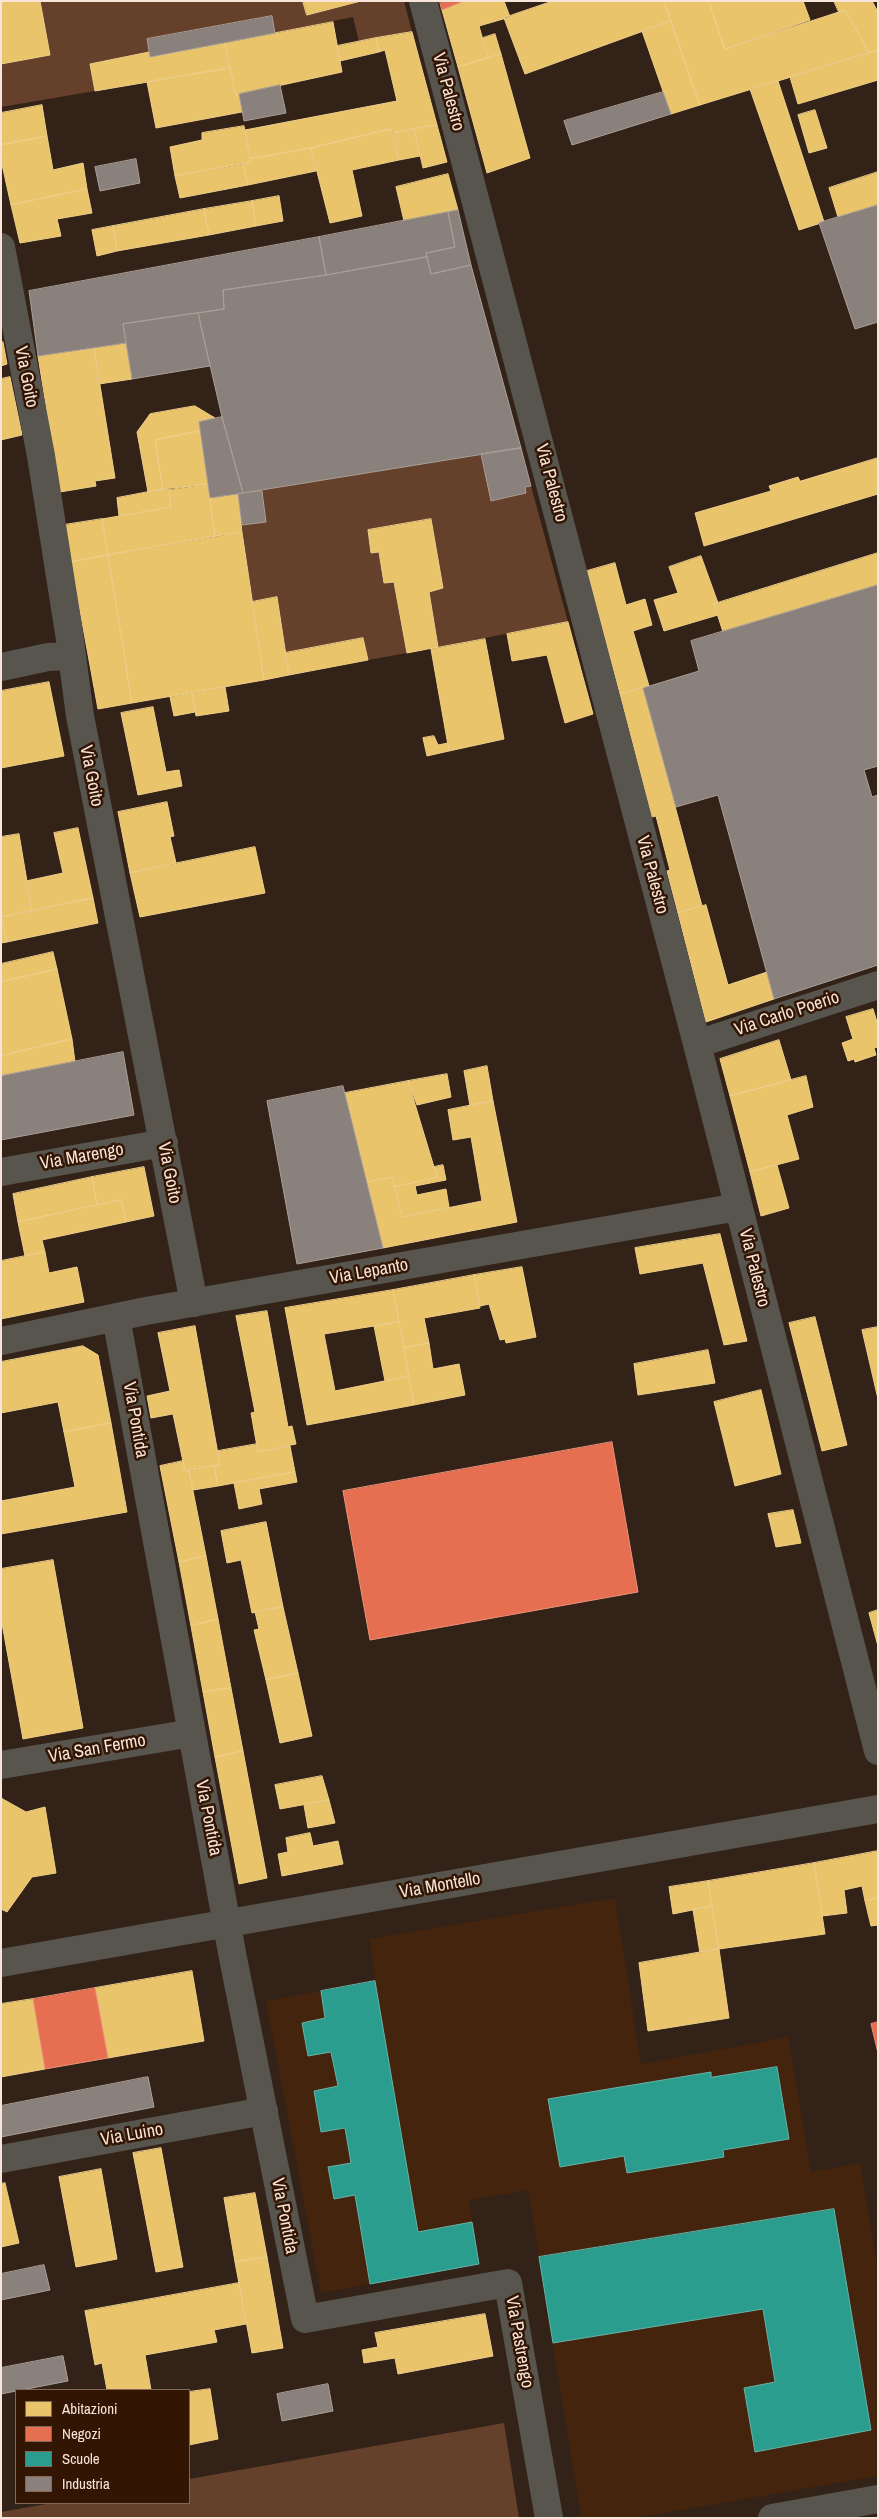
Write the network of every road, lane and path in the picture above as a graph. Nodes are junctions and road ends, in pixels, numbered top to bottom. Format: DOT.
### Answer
graph roads {
  1 [pos="423,1"];
  2 [pos="1,247"];
  3 [pos="71,656"];
  4 [pos="1,667"];
  5 [pos="878,985"];
  6 [pos="697,1044"];
  7 [pos="164,1143"];
  8 [pos="1,1172"];
  9 [pos="738,1207"];
  10 [pos="194,1302"];
  11 [pos="116,1317"];
  12 [pos="1,1341"];
  13 [pos="192,1733"];
  14 [pos="878,1751"];
  15 [pos="1,1765"];
  16 [pos="878,1809"];
  17 [pos="227,1924"];
  18 [pos="1,1963"];
  19 [pos="264,2111"];
  20 [pos="1,2159"];
  21 [pos="305,2319"];
  22 [pos="878,2499"];
  23 [pos="549,2518"];
  24 [pos="772,2518"];
  1 -- 6 [label="street, Via Palestro"];
  2 -- 3 [label="street, Via Goito"];
  3 -- 4 [label="street"];
  3 -- 7 [label="street, Via Goito"];
  5 -- 6 [label="street, Via Carlo Poerio"];
  6 -- 9 [label="street, Via Palestro"];
  7 -- 8 [label="street, Via Marengo"];
  7 -- 10 [label="street, Via Goito"];
  9 -- 10 [label="street, Via Lepanto"];
  9 -- 14 [label="street, Via Palestro"];
  10 -- 11 [label="street, Via Lepanto"];
  11 -- 12 [label="street, Via Lepanto"];
  11 -- 13 [label="street, Via Pontida"];
  13 -- 15 [label="street, Via San Fermo"];
  13 -- 17 [label="street, Via Pontida"];
  16 -- 17 [label="street, Via Montello"];
  17 -- 18 [label="street, Via Montello"];
  17 -- 19 [label="street, Via Pontida"];
  19 -- 20 [label="street, Via Luino"];
  19 -- 21 [label="street, Via Pontida"];
  21 -- 23 [label="street, Via Pastrengo"];
  22 -- 24 [label="street"];
}
